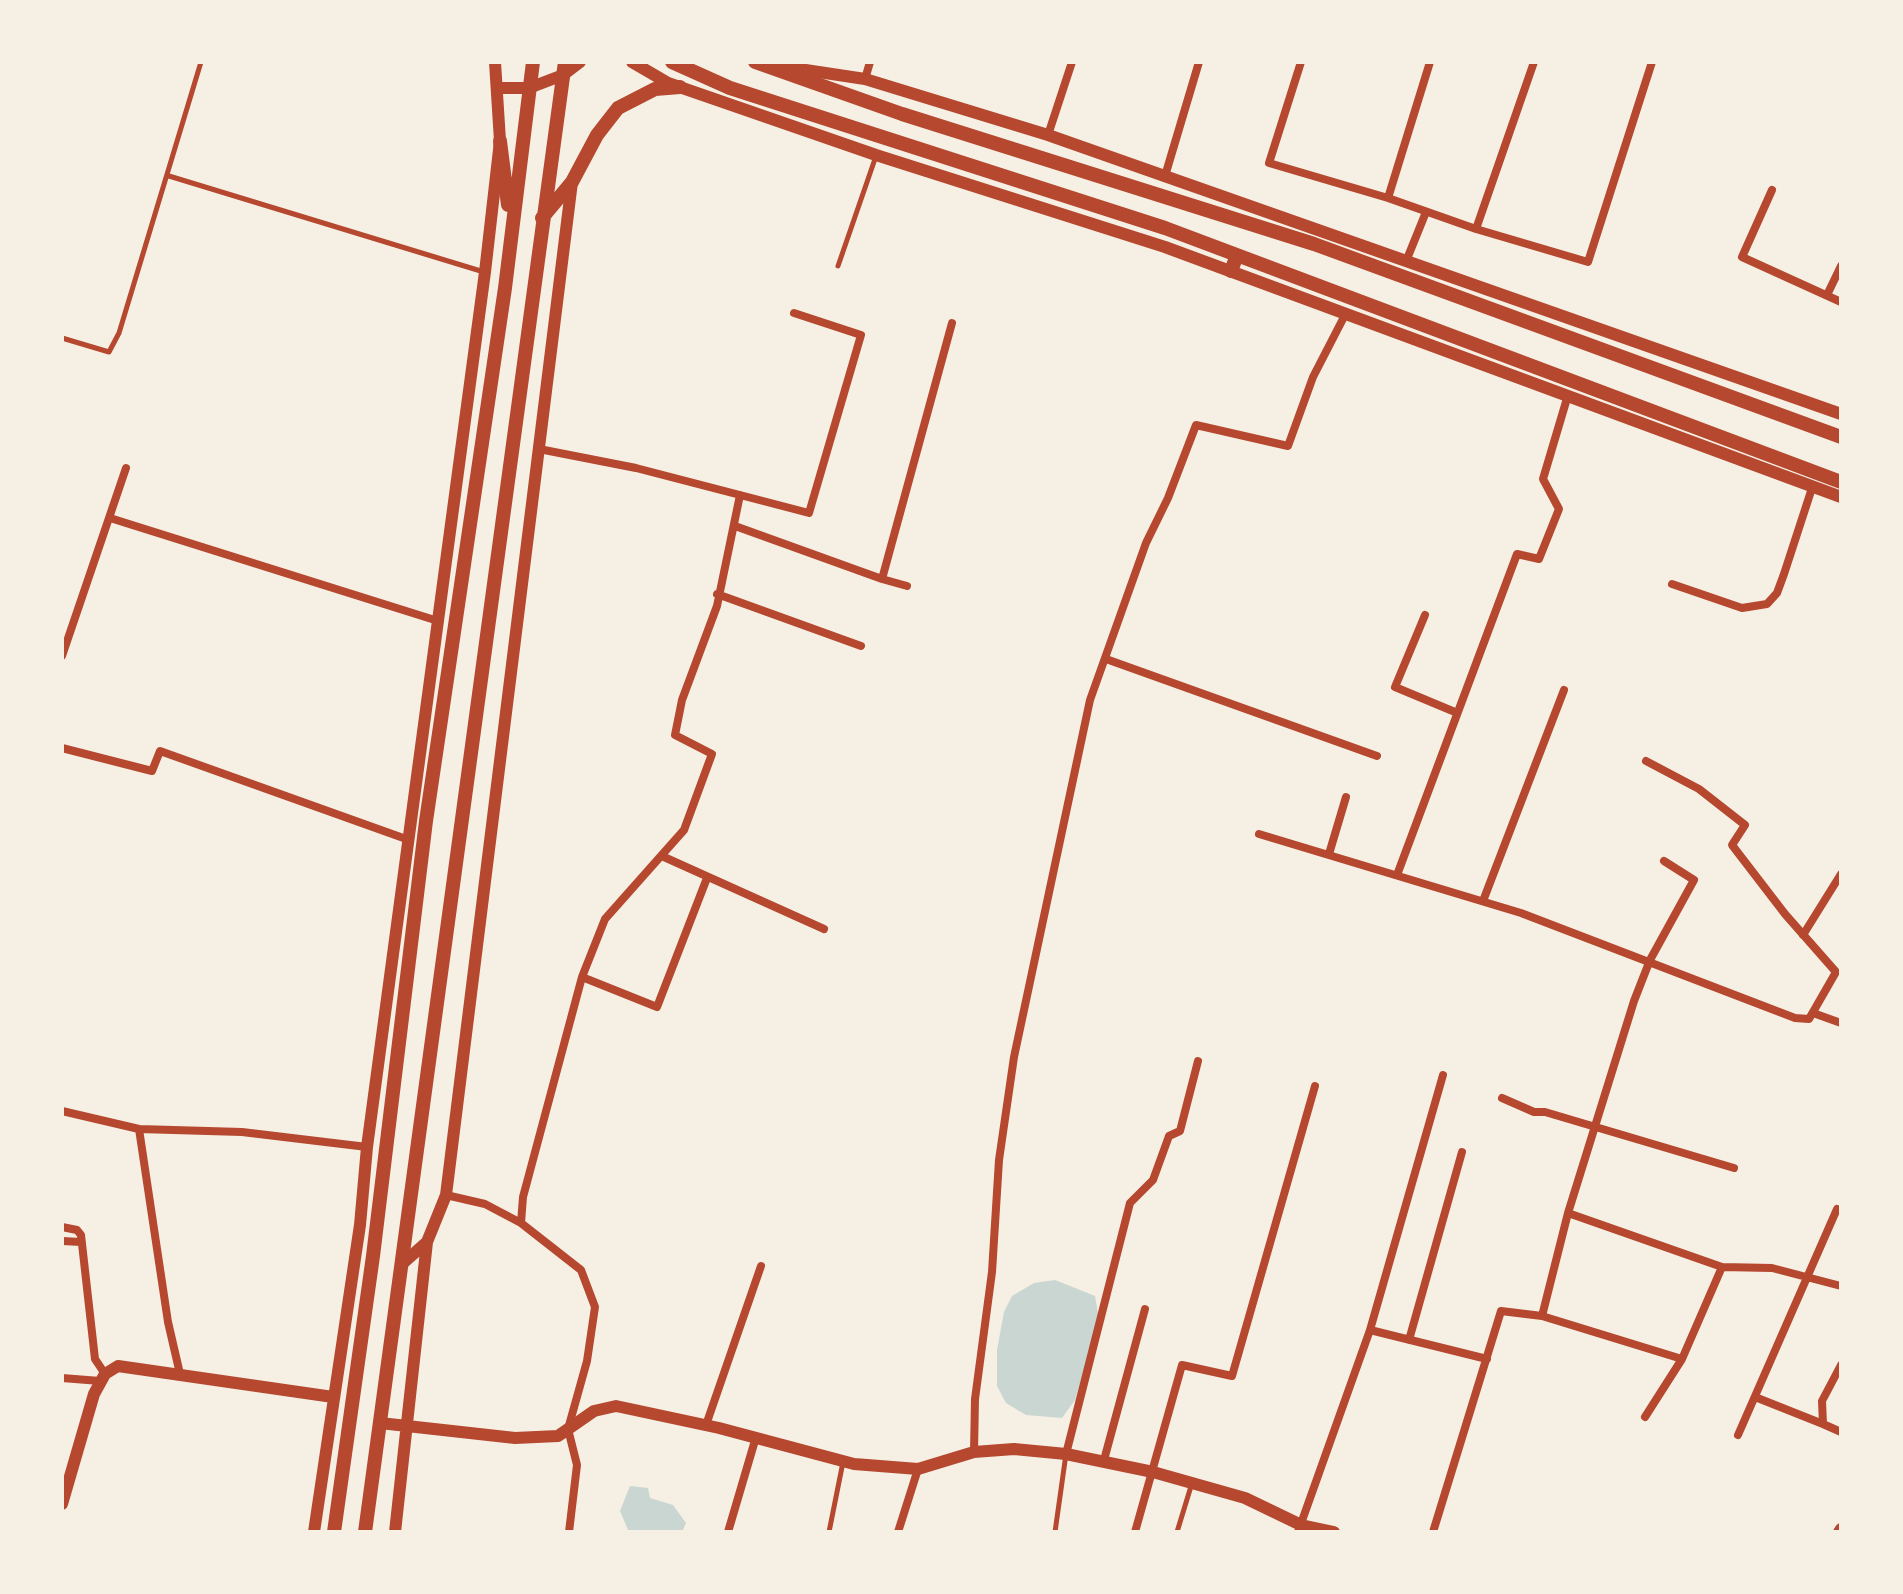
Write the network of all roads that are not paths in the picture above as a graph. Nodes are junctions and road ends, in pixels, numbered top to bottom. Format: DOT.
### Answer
graph roads {
  1 [pos="201,62"];
  2 [pos="495,62"];
  3 [pos="533,62"];
  4 [pos="580,62"];
  5 [pos="632,62"];
  6 [pos="672,62"];
  7 [pos="755,62"];
  8 [pos="870,62"];
  9 [pos="1072,62"];
  10 [pos="1199,62"];
  11 [pos="1301,62"];
  12 [pos="1430,62"];
  13 [pos="1534,62"];
  14 [pos="1652,62"];
  15 [pos="564,69"];
  16 [pos="865,79"];
  17 [pos="680,87"];
  18 [pos="498,88"];
  19 [pos="529,88"];
  20 [pos="1048,135"];
  21 [pos="500,141"];
  22 [pos="876,155"];
  23 [pos="169,176"];
  24 [pos="1165,176"];
  25 [pos="572,182"];
  26 [pos="1772,190"];
  27 [pos="1388,198"];
  28 [pos="1426,212"];
  29 [pos="542,218"];
  30 [pos="511,225"];
  31 [pos="1476,229"];
  32 [pos="1237,255"];
  33 [pos="1407,259"];
  34 [pos="838,266"];
  35 [pos="1841,266"];
  36 [pos="1231,271"];
  37 [pos="485,272"];
  38 [pos="1827,295"];
  39 [pos="1841,302"];
  40 [pos="794,313"];
  41 [pos="1346,313"];
  42 [pos="952,323"];
  43 [pos="62,338"];
  44 [pos="1568,395"];
  45 [pos="1838,414"];
  46 [pos="1841,436"];
  47 [pos="539,449"];
  48 [pos="126,468"];
  49 [pos="1841,482"];
  50 [pos="1813,485"];
  51 [pos="740,495"];
  52 [pos="1841,497"];
  53 [pos="110,518"];
  54 [pos="735,526"];
  55 [pos="882,579"];
  56 [pos="1672,584"];
  57 [pos="907,586"];
  58 [pos="717,594"];
  59 [pos="1425,615"];
  60 [pos="438,621"];
  61 [pos="861,646"];
  62 [pos="62,656"];
  63 [pos="1106,659"];
  64 [pos="1564,690"];
  65 [pos="1455,712"];
  66 [pos="62,748"];
  67 [pos="1377,756"];
  68 [pos="1646,761"];
  69 [pos="1346,797"];
  70 [pos="1259,834"];
  71 [pos="409,840"];
  72 [pos="1329,854"];
  73 [pos="664,857"];
  74 [pos="1664,861"];
  75 [pos="1841,874"];
  76 [pos="1397,875"];
  77 [pos="707,878"];
  78 [pos="1483,901"];
  79 [pos="824,929"];
  80 [pos="1803,935"];
  81 [pos="1650,960"];
  82 [pos="582,977"];
  83 [pos="1813,1013"];
  84 [pos="1841,1023"];
  85 [pos="1198,1061"];
  86 [pos="1443,1075"];
  87 [pos="1315,1086"];
  88 [pos="1502,1098"];
  89 [pos="62,1111"];
  90 [pos="139,1129"];
  91 [pos="1597,1129"];
  92 [pos="367,1147"];
  93 [pos="1462,1152"];
  94 [pos="1734,1168"];
  95 [pos="446,1195"];
  96 [pos="1837,1209"];
  97 [pos="1568,1213"];
  98 [pos="521,1223"];
  99 [pos="62,1227"];
  100 [pos="62,1241"];
  101 [pos="81,1242"];
  102 [pos="427,1242"];
  103 [pos="402,1264"];
  104 [pos="761,1266"];
  105 [pos="1722,1267"];
  106 [pos="1807,1276"];
  107 [pos="1841,1286"];
  108 [pos="1145,1309"];
  109 [pos="1542,1316"];
  110 [pos="1370,1330"];
  111 [pos="1409,1340"];
  112 [pos="1487,1359"];
  113 [pos="1682,1359"];
  114 [pos="1841,1365"];
  115 [pos="180,1374"];
  116 [pos="62,1378"];
  117 [pos="103,1378"];
  118 [pos="333,1397"];
  119 [pos="1755,1397"];
  120 [pos="1645,1417"];
  121 [pos="380,1423"];
  122 [pos="1823,1424"];
  123 [pos="706,1425"];
  124 [pos="408,1426"];
  125 [pos="568,1429"];
  126 [pos="1841,1432"];
  127 [pos="1738,1435"];
  128 [pos="756,1437"];
  129 [pos="974,1452"];
  130 [pos="1066,1454"];
  131 [pos="1104,1460"];
  132 [pos="844,1461"];
  133 [pos="918,1469"];
  134 [pos="1153,1472"];
  135 [pos="1192,1483"];
  136 [pos="62,1504"];
  137 [pos="1300,1528"];
  138 [pos="314,1532"];
  139 [pos="334,1532"];
  140 [pos="365,1532"];
  141 [pos="395,1532"];
  142 [pos="569,1532"];
  143 [pos="728,1532"];
  144 [pos="829,1532"];
  145 [pos="898,1532"];
  146 [pos="1055,1532"];
  147 [pos="1135,1532"];
  148 [pos="1177,1532"];
  149 [pos="1334,1532"];
  150 [pos="1433,1532"];
  1 -- 23 [label="lane"];
  2 -- 18 [label="street"];
  3 -- 19 [label="main road"];
  4 -- 15 [label="street"];
  5 -- 17 [label="street"];
  6 -- 32 [label="main road"];
  7 -- 16 [label="street"];
  7 -- 46 [label="main road"];
  8 -- 16 [label="street"];
  9 -- 20 [label="street"];
  10 -- 24 [label="street"];
  11 -- 27 [label="street"];
  12 -- 27 [label="street"];
  13 -- 31 [label="street"];
  14 -- 31 [label="street"];
  15 -- 19 [label="street"];
  15 -- 29 [label="main road"];
  16 -- 20 [label="street"];
  17 -- 22 [label="street"];
  17 -- 25 [label="main road"];
  18 -- 19 [label="street"];
  18 -- 21 [label="street"];
  19 -- 30 [label="main road"];
  20 -- 24 [label="street"];
  21 -- 30 [label="main road"];
  21 -- 37 [label="street"];
  22 -- 34 [label="lane"];
  22 -- 36 [label="street"];
  23 -- 37 [label="lane"];
  23 -- 43 [label="lane"];
  24 -- 33 [label="street"];
  25 -- 29 [label="main road"];
  25 -- 47 [label="street"];
  26 -- 38 [label="street"];
  27 -- 28 [label="street"];
  28 -- 31 [label="street"];
  28 -- 33 [label="street"];
  29 -- 103 [label="main road"];
  30 -- 139 [label="main road"];
  32 -- 36 [label="main road"];
  32 -- 49 [label="main road"];
  33 -- 45 [label="street"];
  35 -- 38 [label="street"];
  36 -- 41 [label="street"];
  37 -- 60 [label="street"];
  38 -- 39 [label="street"];
  40 -- 51 [label="street"];
  41 -- 44 [label="street"];
  41 -- 63 [label="street"];
  42 -- 55 [label="street"];
  44 -- 50 [label="street"];
  44 -- 65 [label="street"];
  45 -- 46 [label="street"];
  47 -- 51 [label="street"];
  47 -- 95 [label="street"];
  48 -- 53 [label="street"];
  50 -- 52 [label="street"];
  50 -- 56 [label="street"];
  51 -- 54 [label="street"];
  53 -- 60 [label="street"];
  53 -- 62 [label="street"];
  54 -- 55 [label="street"];
  54 -- 58 [label="street"];
  55 -- 57 [label="street"];
  58 -- 61 [label="street"];
  58 -- 73 [label="street"];
  59 -- 65 [label="street"];
  60 -- 71 [label="street"];
  63 -- 67 [label="street"];
  63 -- 129 [label="street"];
  64 -- 78 [label="street"];
  65 -- 76 [label="street"];
  66 -- 71 [label="street"];
  68 -- 80 [label="street"];
  69 -- 72 [label="street"];
  70 -- 72 [label="street"];
  71 -- 92 [label="street"];
  72 -- 76 [label="street"];
  73 -- 77 [label="street"];
  73 -- 82 [label="street"];
  74 -- 81 [label="street"];
  75 -- 80 [label="street"];
  76 -- 78 [label="street"];
  77 -- 79 [label="street"];
  77 -- 82 [label="street"];
  78 -- 81 [label="street"];
  80 -- 83 [label="street"];
  81 -- 83 [label="street"];
  81 -- 91 [label="street"];
  82 -- 98 [label="street"];
  83 -- 84 [label="street"];
  85 -- 130 [label="street"];
  86 -- 110 [label="street"];
  87 -- 134 [label="street"];
  88 -- 91 [label="street"];
  89 -- 90 [label="street"];
  90 -- 92 [label="street"];
  90 -- 115 [label="street"];
  91 -- 94 [label="street"];
  91 -- 97 [label="street"];
  92 -- 118 [label="street"];
  93 -- 111 [label="street"];
  95 -- 98 [label="street"];
  95 -- 102 [label="street"];
  96 -- 106 [label="street"];
  97 -- 105 [label="street"];
  97 -- 109 [label="street"];
  98 -- 125 [label="street"];
  99 -- 101 [label="street"];
  100 -- 101 [label="street"];
  101 -- 117 [label="street"];
  102 -- 103 [label="street"];
  102 -- 124 [label="street"];
  103 -- 121 [label="main road"];
  104 -- 123 [label="street"];
  105 -- 106 [label="street"];
  105 -- 113 [label="street"];
  106 -- 107 [label="street"];
  106 -- 119 [label="street"];
  108 -- 131 [label="street"];
  109 -- 112 [label="street"];
  109 -- 113 [label="street"];
  110 -- 111 [label="street"];
  110 -- 137 [label="street"];
  111 -- 112 [label="street"];
  112 -- 150 [label="street"];
  113 -- 120 [label="street"];
  114 -- 122 [label="street"];
  115 -- 117 [label="street"];
  115 -- 118 [label="street"];
  116 -- 117 [label="street"];
  117 -- 136 [label="street"];
  118 -- 138 [label="street"];
  119 -- 122 [label="street"];
  119 -- 127 [label="street"];
  121 -- 124 [label="street"];
  121 -- 140 [label="main road"];
  122 -- 126 [label="street"];
  123 -- 125 [label="street"];
  123 -- 128 [label="street"];
  124 -- 125 [label="street"];
  124 -- 141 [label="street"];
  125 -- 142 [label="street"];
  128 -- 132 [label="street"];
  128 -- 143 [label="street"];
  129 -- 130 [label="street"];
  129 -- 133 [label="street"];
  130 -- 131 [label="street"];
  130 -- 146 [label="lane"];
  131 -- 134 [label="street"];
  132 -- 133 [label="street"];
  132 -- 144 [label="lane"];
  133 -- 145 [label="street"];
  134 -- 135 [label="street"];
  134 -- 147 [label="street"];
  135 -- 137 [label="street"];
  135 -- 148 [label="lane"];
  137 -- 149 [label="street"];
}
